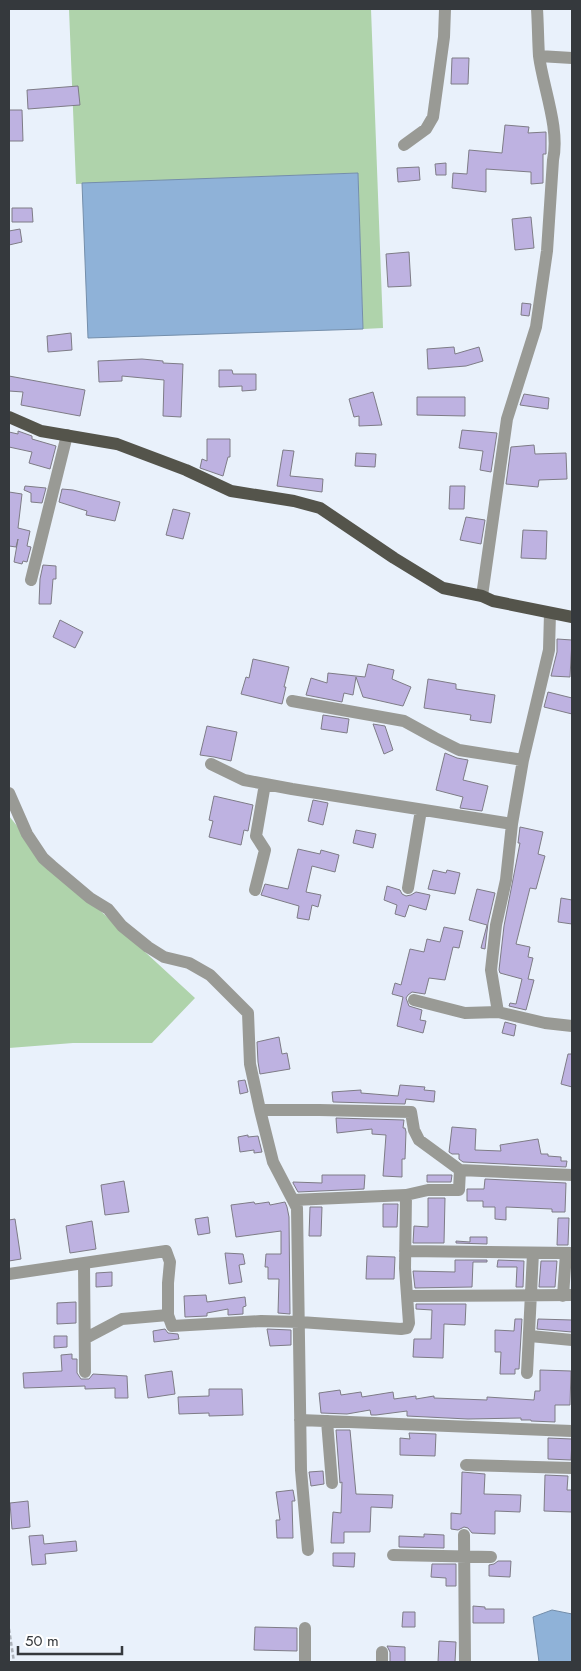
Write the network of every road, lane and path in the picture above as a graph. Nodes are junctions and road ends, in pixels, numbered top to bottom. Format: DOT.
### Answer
graph roads {
  1 [pos="445,9"];
  2 [pos="537,9"];
  3 [pos="539,56"];
  4 [pos="572,58"];
  5 [pos="404,145"];
  6 [pos="9,417"];
  7 [pos="67,435"];
  8 [pos="31,580"];
  9 [pos="482,596"];
  10 [pos="550,613"];
  11 [pos="572,617"];
  12 [pos="292,701"];
  13 [pos="523,760"];
  14 [pos="212,764"];
  15 [pos="265,784"];
  16 [pos="9,793"];
  17 [pos="421,810"];
  18 [pos="512,824"];
  19 [pos="408,888"];
  20 [pos="255,890"];
  21 [pos="414,1000"];
  22 [pos="498,1012"];
  23 [pos="572,1026"];
  24 [pos="260,1110"];
  25 [pos="460,1170"];
  26 [pos="572,1175"];
  27 [pos="406,1195"];
  28 [pos="293,1200"];
  29 [pos="405,1251"];
  30 [pos="532,1253"];
  31 [pos="569,1253"];
  32 [pos="84,1263"];
  33 [pos="9,1274"];
  34 [pos="408,1296"];
  35 [pos="531,1296"];
  36 [pos="568,1296"];
  37 [pos="168,1316"];
  38 [pos="300,1322"];
  39 [pos="530,1336"];
  40 [pos="86,1338"];
  41 [pos="572,1340"];
  42 [pos="85,1372"];
  43 [pos="527,1373"];
  44 [pos="300,1420"];
  45 [pos="327,1421"];
  46 [pos="572,1431"];
  47 [pos="466,1465"];
  48 [pos="572,1468"];
  49 [pos="332,1483"];
  50 [pos="464,1535"];
  51 [pos="308,1550"];
  52 [pos="393,1555"];
  53 [pos="464,1557"];
  54 [pos="491,1557"];
  55 [pos="305,1628"];
  56 [pos="9,1629"];
  57 [pos="14,1662"];
  58 [pos="305,1662"];
  59 [pos="466,1662"];
  1 -- 5 [label="street"];
  2 -- 3 [label="street"];
  3 -- 4 [label="street"];
  3 -- 9 [label="street"];
  6 -- 7 [label="main road"];
  7 -- 8 [label="street"];
  7 -- 9 [label="main road"];
  9 -- 10 [label="main road"];
  10 -- 11 [label="main road"];
  10 -- 13 [label="street"];
  12 -- 13 [label="street"];
  13 -- 18 [label="street"];
  14 -- 15 [label="street"];
  15 -- 17 [label="street"];
  15 -- 20 [label="street"];
  16 -- 24 [label="street"];
  17 -- 18 [label="street"];
  17 -- 19 [label="street"];
  18 -- 22 [label="street"];
  21 -- 22 [label="street"];
  22 -- 23 [label="street"];
  24 -- 25 [label="street"];
  24 -- 28 [label="street"];
  25 -- 26 [label="street"];
  25 -- 27 [label="street"];
  27 -- 28 [label="street"];
  27 -- 29 [label="street"];
  28 -- 38 [label="street"];
  29 -- 30 [label="street"];
  29 -- 34 [label="street"];
  30 -- 31 [label="street"];
  30 -- 35 [label="street"];
  31 -- 36 [label="street"];
  32 -- 33 [label="street"];
  32 -- 37 [label="street"];
  32 -- 40 [label="street"];
  34 -- 35 [label="street"];
  34 -- 38 [label="street"];
  35 -- 36 [label="street"];
  35 -- 39 [label="street"];
  37 -- 38 [label="street"];
  37 -- 40 [label="street"];
  38 -- 44 [label="street"];
  39 -- 41 [label="street"];
  39 -- 43 [label="street"];
  40 -- 42 [label="street"];
  44 -- 45 [label="street"];
  44 -- 51 [label="street"];
  45 -- 46 [label="street"];
  45 -- 49 [label="street"];
  47 -- 48 [label="street"];
  50 -- 53 [label="street"];
  52 -- 53 [label="street"];
  53 -- 54 [label="street"];
  53 -- 59 [label="street"];
  55 -- 58 [label="street"];
  56 -- 57 [label="path"];
}
